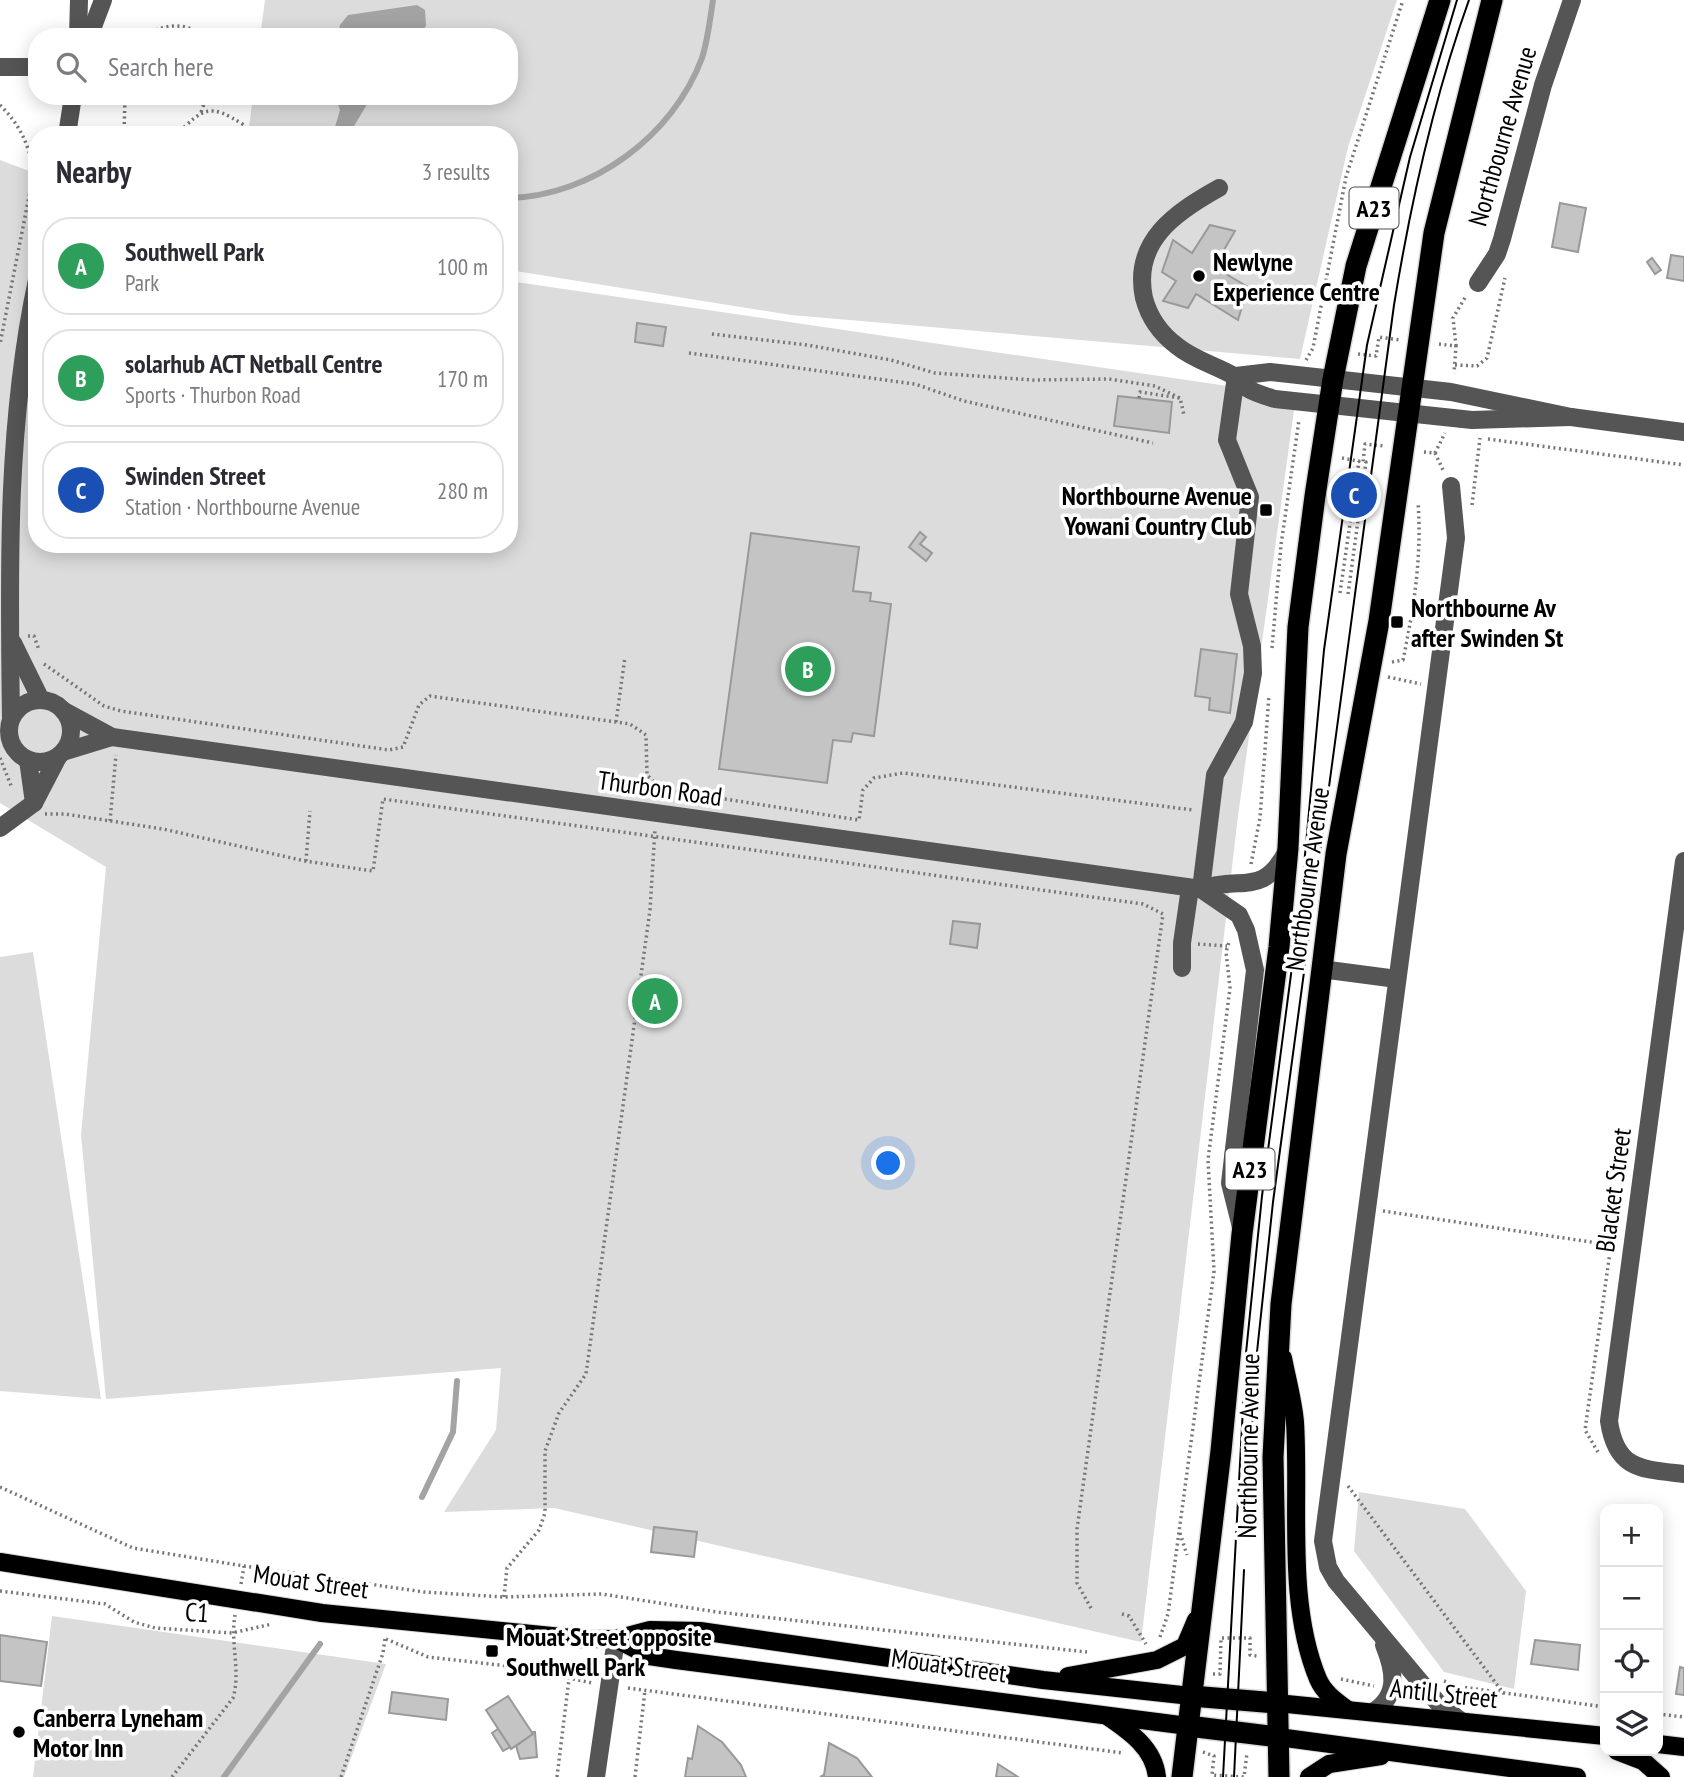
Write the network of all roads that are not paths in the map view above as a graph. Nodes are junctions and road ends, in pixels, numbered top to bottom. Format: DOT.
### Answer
graph roads {
  1 [pos="79,0"];
  2 [pos="103,0"];
  3 [pos="1440,0"];
  4 [pos="1492,0"];
  5 [pos="1572,0"];
  6 [pos="78,28"];
  7 [pos="92,28"];
  8 [pos="0,67"];
  9 [pos="28,67"];
  10 [pos="72,105"];
  11 [pos="68,126"];
  12 [pos="1219,188"];
  13 [pos="1478,283"];
  14 [pos="28,321"];
  15 [pos="1236,376"];
  16 [pos="1333,379"];
  17 [pos="1411,388"];
  18 [pos="1329,404"];
  19 [pos="1408,413"];
  20 [pos="1571,417"];
  21 [pos="1684,432"];
  22 [pos="1451,486"];
  23 [pos="10,637"];
  24 [pos="41,700"];
  25 [pos="64,711"];
  26 [pos="11,719"];
  27 [pos="115,737"];
  28 [pos="61,755"];
  29 [pos="28,760"];
  30 [pos="34,803"];
  31 [pos="0,828"];
  32 [pos="1288,848"];
  33 [pos="1684,860"];
  34 [pos="1195,888"];
  35 [pos="1249,940"];
  36 [pos="1182,968"];
  37 [pos="1321,969"];
  38 [pos="1396,979"];
  39 [pos="1242,1234"];
  40 [pos="1278,1333"];
  41 [pos="1684,1474"];
  42 [pos="0,1562"];
  43 [pos="1201,1604"];
  44 [pos="1379,1635"];
  45 [pos="616,1639"];
  46 [pos="1043,1680"];
  47 [pos="1191,1696"];
  48 [pos="1277,1703"];
  49 [pos="1348,1710"];
  50 [pos="1373,1712"];
  51 [pos="1104,1714"];
  52 [pos="1461,1721"];
  53 [pos="1188,1726"];
  54 [pos="1600,1736"];
  55 [pos="1278,1737"];
  56 [pos="1663,1745"];
  57 [pos="1684,1747"];
  58 [pos="1402,1753"];
  59 [pos="1630,1756"];
  60 [pos="596,1777"];
  61 [pos="1157,1777"];
  62 [pos="1182,1777"];
  63 [pos="1279,1777"];
  64 [pos="1309,1777"];
  65 [pos="1577,1777"];
  66 [pos="1661,1777"];
  1 -- 6 [label="street"];
  2 -- 7 [label="street"];
  3 -- 16 [label="highway, Northbourne Avenue / A23"];
  4 -- 17 [label="highway, Northbourne Avenue / A23"];
  5 -- 13 [label="street, Northbourne Avenue"];
  8 -- 9 [label="street"];
  10 -- 11 [label="street"];
  12 -- 15 [label="street"];
  14 -- 23 [label="street"];
  15 -- 16 [label="street"];
  15 -- 18 [label="street"];
  15 -- 34 [label="street"];
  16 -- 17 [label="street"];
  16 -- 18 [label="highway, Northbourne Avenue / A23"];
  17 -- 19 [label="highway, Northbourne Avenue / A23"];
  17 -- 20 [label="street"];
  18 -- 19 [label="street"];
  18 -- 32 [label="highway, Northbourne Avenue / A23"];
  19 -- 20 [label="street"];
  19 -- 37 [label="highway, Northbourne Avenue / A23"];
  20 -- 21 [label="street"];
  22 -- 38 [label="street"];
  23 -- 24 [label="street"];
  23 -- 26 [label="street"];
  24 -- 25 [label="street, Thurbon Road"];
  24 -- 26 [label="street"];
  25 -- 27 [label="street, Thurbon Road"];
  25 -- 28 [label="street"];
  26 -- 29 [label="street"];
  27 -- 28 [label="street, Thurbon Road"];
  27 -- 34 [label="street, Thurbon Road"];
  28 -- 29 [label="street, Thurbon Road"];
  28 -- 30 [label="street"];
  29 -- 30 [label="street"];
  30 -- 31 [label="street"];
  32 -- 34 [label="street, Thurbon Road"];
  32 -- 39 [label="highway, Northbourne Avenue / A23"];
  33 -- 41 [label="street, Blacket Street"];
  34 -- 35 [label="street, Thurbon Road"];
  34 -- 36 [label="street"];
  35 -- 39 [label="street, Northbourne Avenue"];
  37 -- 38 [label="street"];
  37 -- 40 [label="highway, Northbourne Avenue / A23"];
  38 -- 44 [label="street"];
  39 -- 43 [label="highway, Northbourne Avenue / A23"];
  40 -- 48 [label="highway, Northbourne Avenue / A23"];
  40 -- 49 [label="main road"];
  42 -- 45 [label="main road, Mouat Street"];
  43 -- 46 [label="main road"];
  43 -- 47 [label="highway, Northbourne Avenue / A23"];
  44 -- 50 [label="street"];
  44 -- 52 [label="street"];
  45 -- 46 [label="main road, Mouat Street"];
  45 -- 51 [label="main road, Mouat Street"];
  45 -- 60 [label="street"];
  46 -- 47 [label="main road, Mouat Street"];
  47 -- 48 [label="highway, Mouat Street"];
  47 -- 53 [label="highway, Northbourne Avenue / A23"];
  48 -- 49 [label="main road, Antill Street"];
  48 -- 55 [label="highway, Northbourne Avenue / A23"];
  49 -- 50 [label="main road, Antill Street"];
  50 -- 52 [label="main road, Antill Street"];
  51 -- 53 [label="main road, Mouat Street"];
  51 -- 61 [label="main road"];
  52 -- 54 [label="main road, Antill Street"];
  53 -- 55 [label="highway, Mouat Street"];
  53 -- 62 [label="highway, Northbourne Avenue / A23"];
  55 -- 58 [label="main road"];
  55 -- 63 [label="highway, Northbourne Avenue / A23"];
  56 -- 57 [label="main road"];
  58 -- 64 [label="main road"];
  58 -- 65 [label="main road"];
  59 -- 66 [label="main road"];
}
